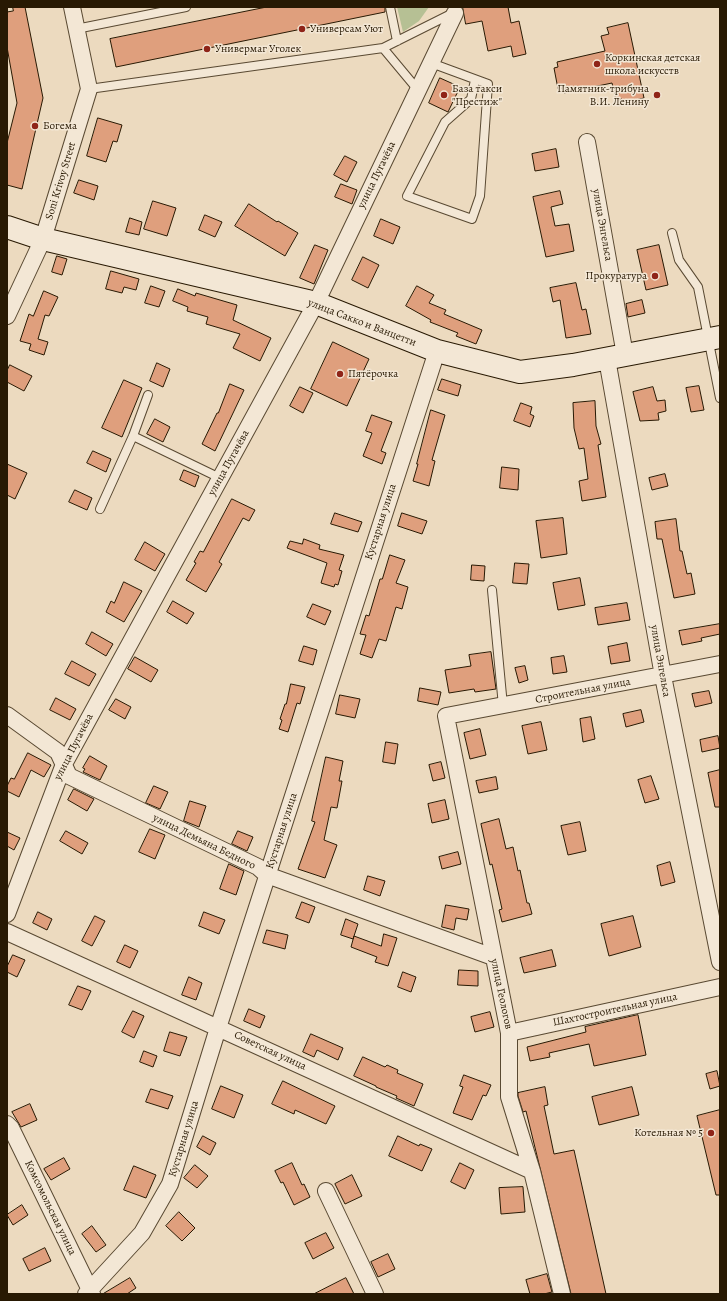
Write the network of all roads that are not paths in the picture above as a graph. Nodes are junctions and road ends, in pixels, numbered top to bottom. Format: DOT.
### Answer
graph roads {
  1 [pos="72,7"];
  2 [pos="186,7"];
  3 [pos="390,7"];
  4 [pos="145,11"];
  5 [pos="455,13"];
  6 [pos="76,29"];
  7 [pos="397,41"];
  8 [pos="383,48"];
  9 [pos="431,63"];
  10 [pos="475,80"];
  11 [pos="89,89"];
  12 [pos="418,90"];
  13 [pos="587,142"];
  14 [pos="7,227"];
  15 [pos="672,233"];
  16 [pos="43,239"];
  17 [pos="316,303"];
  18 [pos="7,316"];
  19 [pos="714,338"];
  20 [pos="437,351"];
  21 [pos="616,357"];
  22 [pos="148,395"];
  23 [pos="720,398"];
  24 [pos="133,436"];
  25 [pos="220,478"];
  26 [pos="100,509"];
  27 [pos="492,590"];
  28 [pos="720,664"];
  29 [pos="663,676"];
  30 [pos="503,706"];
  31 [pos="7,715"];
  32 [pos="446,716"];
  33 [pos="64,764"];
  34 [pos="267,875"];
  35 [pos="7,914"];
  36 [pos="7,932"];
  37 [pos="493,957"];
  38 [pos="720,962"];
  39 [pos="720,987"];
  40 [pos="218,1028"];
  41 [pos="509,1033"];
  42 [pos="7,1124"];
  43 [pos="532,1172"];
  44 [pos="326,1191"];
  45 [pos="90,1293"];
  46 [pos="375,1294"];
  47 [pos="562,1294"];
  1 -- 6 [label="street, Soni Krivoy Street"];
  2 -- 4 [label="lane"];
  3 -- 7 [label="lane"];
  4 -- 6 [label="lane"];
  5 -- 7 [label="lane"];
  5 -- 9 [label="street, улица Пугачёва"];
  6 -- 11 [label="street, Soni Krivoy Street"];
  7 -- 8 [label="lane"];
  8 -- 11 [label="lane"];
  8 -- 12 [label="lane"];
  9 -- 10 [label="lane"];
  9 -- 12 [label="street, улица Пугачёва"];
  10 -- 10 [label="lane"];
  11 -- 16 [label="street, Soni Krivoy Street"];
  12 -- 17 [label="street, улица Пугачёва"];
  13 -- 21 [label="street, улица Энгельса"];
  14 -- 16 [label="street, улица Сакко и Ванцетти"];
  15 -- 19 [label="lane"];
  16 -- 17 [label="street, улица Сакко и Ванцетти"];
  16 -- 18 [label="street, Soni Krivoy Street"];
  17 -- 20 [label="street, улица Сакко и Ванцетти"];
  17 -- 25 [label="street, улица Пугачёва"];
  19 -- 21 [label="street, улица Сакко и Ванцетти"];
  19 -- 23 [label="lane"];
  20 -- 21 [label="street, улица Сакко и Ванцетти"];
  20 -- 34 [label="street, Кустарная улица"];
  21 -- 29 [label="street, улица Энгельса"];
  22 -- 24 [label="lane"];
  24 -- 25 [label="lane"];
  24 -- 26 [label="lane"];
  25 -- 33 [label="street, улица Пугачёва"];
  27 -- 30 [label="lane"];
  28 -- 29 [label="street, Строительная улица"];
  29 -- 30 [label="street, Строительная улица"];
  29 -- 38 [label="street, улица Энгельса"];
  30 -- 32 [label="street, Строительная улица"];
  31 -- 33 [label="street, улица Демьяна Бедного"];
  32 -- 37 [label="street, улица Геологов"];
  33 -- 34 [label="street, улица Демьяна Бедного"];
  33 -- 35 [label="street, улица Пугачёва"];
  34 -- 37 [label="street, улица Демьяна Бедного"];
  34 -- 40 [label="street, Кустарная улица"];
  36 -- 40 [label="street, Советская улица"];
  37 -- 41 [label="street, улица Геологов"];
  39 -- 41 [label="street, Шахтостроительная улица"];
  40 -- 43 [label="street, Советская улица"];
  40 -- 45 [label="street, Кустарная улица"];
  41 -- 43 [label="street, улица Геологов"];
  42 -- 45 [label="street, Комсомольская улица"];
  43 -- 47 [label="street, улица Геологов"];
  44 -- 46 [label="street"];
}
